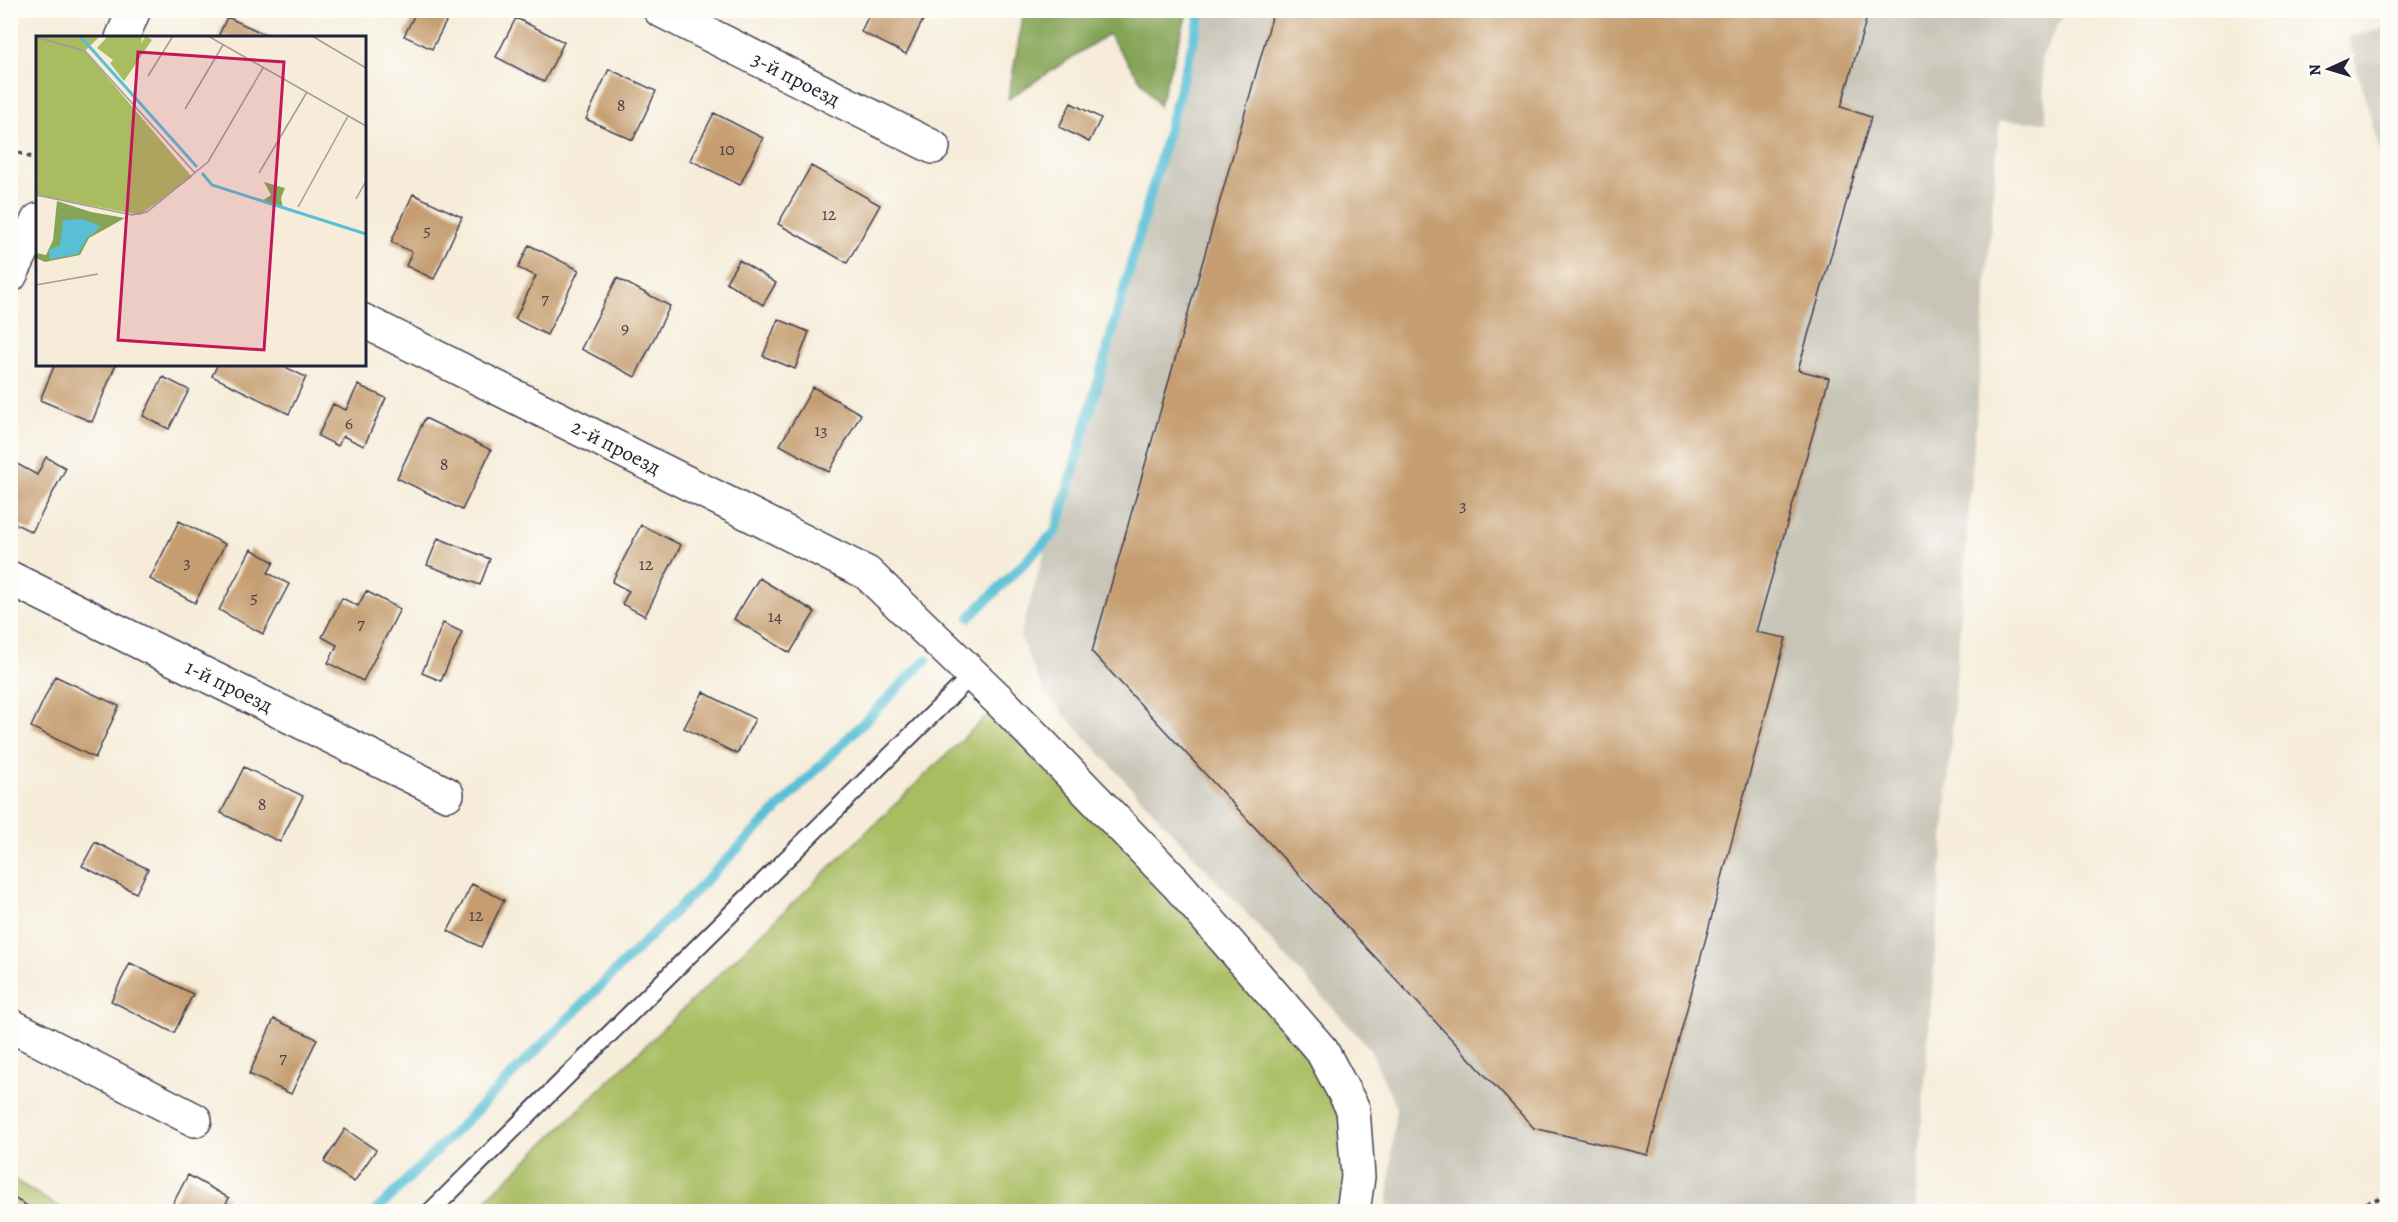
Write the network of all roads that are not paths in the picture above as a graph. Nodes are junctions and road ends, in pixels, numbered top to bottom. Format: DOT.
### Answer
graph roads {
  1 [pos="134,10"];
  2 [pos="660,10"];
  3 [pos="123,36"];
  4 [pos="933,147"];
  5 [pos="36,224"];
  6 [pos="10,276"];
  7 [pos="366,322"];
  8 [pos="10,578"];
  9 [pos="972,675"];
  10 [pos="447,794"];
  11 [pos="10,1024"];
  12 [pos="195,1120"];
  13 [pos="430,1212"];
  14 [pos="1353,1212"];
  1 -- 3 [label="street"];
  2 -- 4 [label="street, 3-й проезд"];
  5 -- 6 [label="street"];
  7 -- 9 [label="street, 2-й проезд"];
  8 -- 10 [label="street, 1-й проезд"];
  9 -- 13 [label="lane"];
  9 -- 14 [label="street, 2-й проезд"];
  11 -- 12 [label="street"];
}
